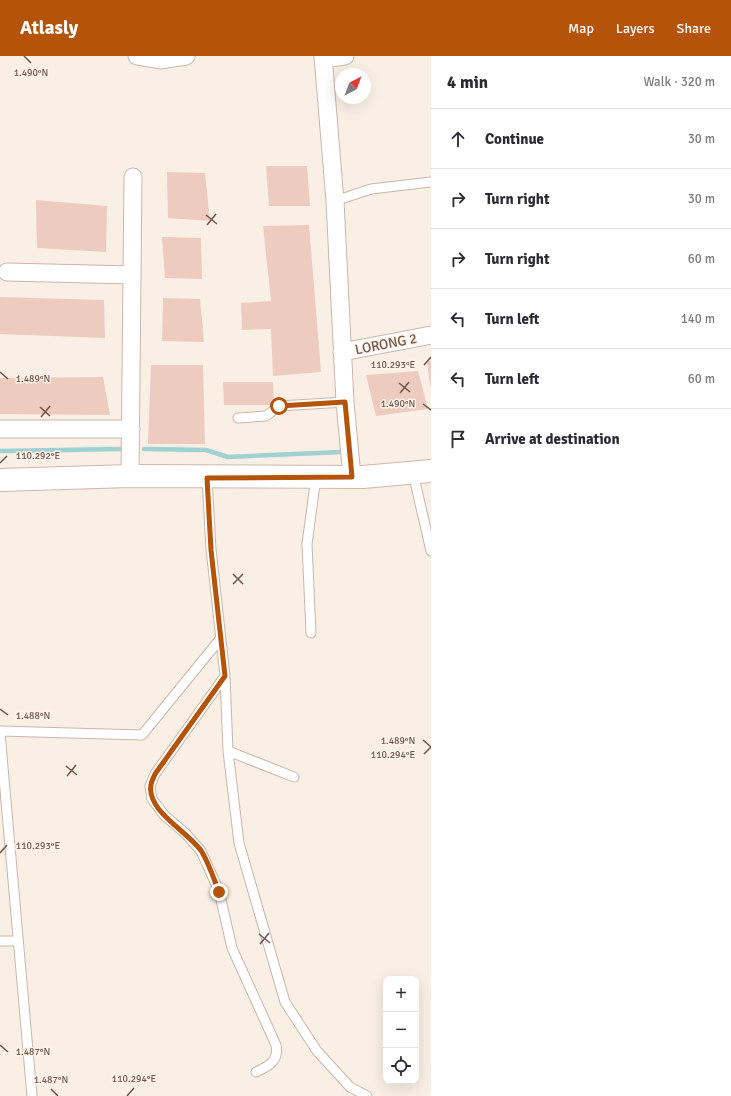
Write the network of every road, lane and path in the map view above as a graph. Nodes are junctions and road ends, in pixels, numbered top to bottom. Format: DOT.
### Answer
graph roads {
  1 [pos="137,56"];
  2 [pos="186,56"];
  3 [pos="345,56"];
  4 [pos="323,58"];
  5 [pos="133,177"];
  6 [pos="431,182"];
  7 [pos="335,200"];
  8 [pos="7,272"];
  9 [pos="132,275"];
  10 [pos="431,335"];
  11 [pos="342,352"];
  12 [pos="345,402"];
  13 [pos="238,418"];
  14 [pos="0,429"];
  15 [pos="131,429"];
  16 [pos="422,472"];
  17 [pos="130,476"];
  18 [pos="316,477"];
  19 [pos="352,477"];
  20 [pos="207,478"];
  21 [pos="0,480"];
  22 [pos="431,551"];
  23 [pos="311,633"];
  24 [pos="220,638"];
  25 [pos="225,676"];
  26 [pos="0,732"];
  27 [pos="228,751"];
  28 [pos="294,777"];
  29 [pos="2,782"];
  30 [pos="0,941"];
  31 [pos="18,941"];
  32 [pos="256,1072"];
  33 [pos="32,1096"];
  34 [pos="367,1096"];
  1 -- 2 [label="street"];
  3 -- 4 [label="street"];
  4 -- 7 [label="street"];
  5 -- 9 [label="street"];
  6 -- 7 [label="lane"];
  7 -- 11 [label="street"];
  8 -- 9 [label="street"];
  9 -- 15 [label="street"];
  10 -- 11 [label="street, LORONG 2"];
  11 -- 12 [label="street"];
  12 -- 13 [label="lane"];
  12 -- 19 [label="street"];
  14 -- 15 [label="street"];
  15 -- 17 [label="street"];
  16 -- 19 [label="main road"];
  16 -- 22 [label="lane"];
  17 -- 20 [label="main road"];
  17 -- 21 [label="main road"];
  18 -- 19 [label="main road"];
  18 -- 20 [label="main road"];
  18 -- 23 [label="lane"];
  20 -- 24 [label="lane"];
  24 -- 25 [label="lane"];
  24 -- 26 [label="lane"];
  25 -- 27 [label="lane"];
  25 -- 32 [label="lane"];
  26 -- 29 [label="lane"];
  27 -- 28 [label="lane"];
  27 -- 34 [label="lane"];
  29 -- 31 [label="lane"];
  30 -- 31 [label="lane"];
  31 -- 33 [label="lane"];
}
